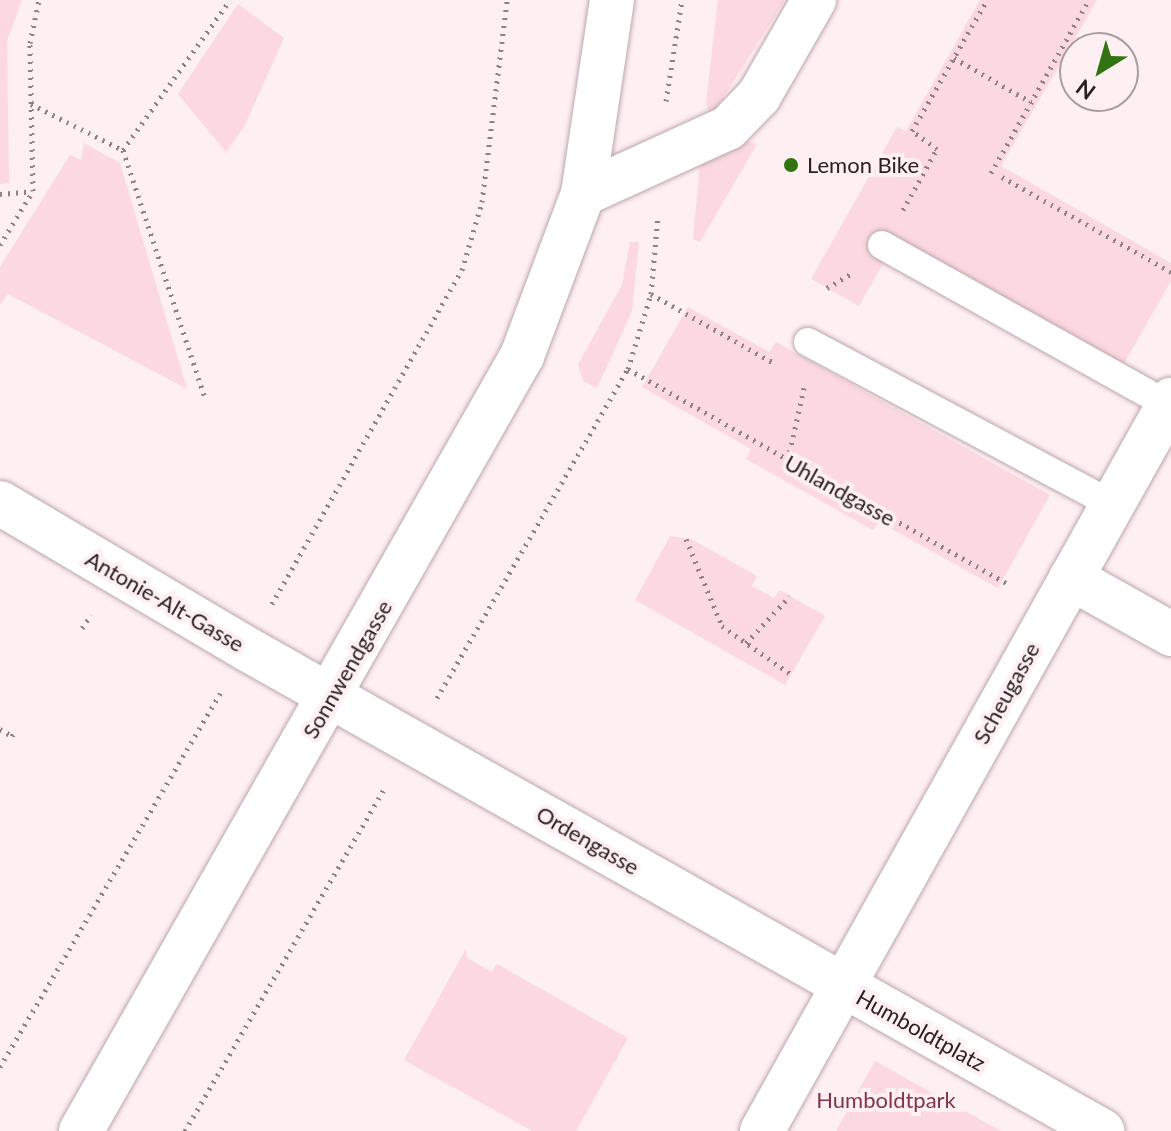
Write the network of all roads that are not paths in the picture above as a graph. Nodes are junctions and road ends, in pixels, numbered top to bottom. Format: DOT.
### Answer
graph roads {
  1 [pos="612,0"];
  2 [pos="814,0"];
  3 [pos="583,194"];
  4 [pos="882,245"];
  5 [pos="808,342"];
  6 [pos="1170,403"];
  7 [pos="0,503"];
  8 [pos="1113,505"];
  9 [pos="1062,593"];
  10 [pos="1171,634"];
  11 [pos="332,695"];
  12 [pos="843,986"];
  13 [pos="81,1131"];
  14 [pos="762,1131"];
  15 [pos="1102,1131"];
  1 -- 3 [label="street, Sonnwendgasse"];
  2 -- 3 [label="street"];
  3 -- 11 [label="street, Sonnwendgasse"];
  4 -- 6 [label="lane"];
  5 -- 8 [label="lane"];
  6 -- 8 [label="street, Scheugasse"];
  7 -- 11 [label="street, Antonie-Alt-Gasse"];
  8 -- 9 [label="street, Scheugasse"];
  9 -- 10 [label="street"];
  9 -- 12 [label="street, Scheugasse"];
  11 -- 12 [label="street, Ordengasse"];
  11 -- 13 [label="street, Sonnwendgasse"];
  12 -- 14 [label="street, Humboldtplatz"];
  12 -- 15 [label="street, Humboldtplatz"];
}
